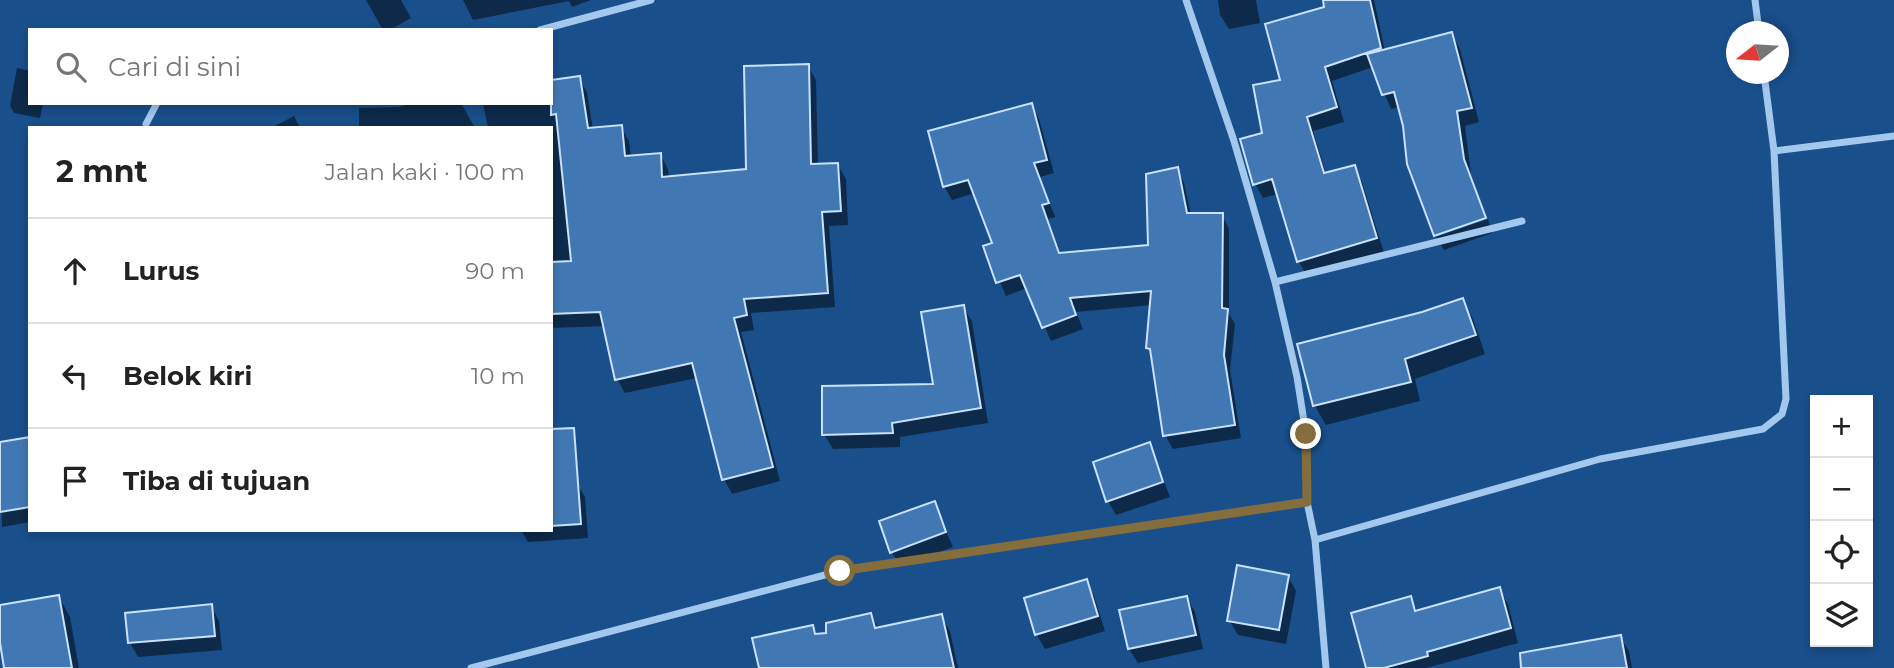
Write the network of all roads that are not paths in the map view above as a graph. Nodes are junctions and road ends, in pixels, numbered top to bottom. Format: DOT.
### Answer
graph roads {
  1 [pos="651,0"];
  2 [pos="1186,0"];
  3 [pos="1755,0"];
  4 [pos="1758,21"];
  5 [pos="547,28"];
  6 [pos="1765,84"];
  7 [pos="156,105"];
  8 [pos="146,124"];
  9 [pos="1894,136"];
  10 [pos="1774,151"];
  11 [pos="1522,221"];
  12 [pos="1275,282"];
  13 [pos="1307,502"];
  14 [pos="1315,540"];
  15 [pos="471,668"];
  16 [pos="1326,668"];
  1 -- 5 [label="street"];
  2 -- 12 [label="street"];
  3 -- 4 [label="street"];
  6 -- 10 [label="street"];
  7 -- 8 [label="street"];
  9 -- 10 [label="street"];
  10 -- 14 [label="street"];
  11 -- 12 [label="street"];
  12 -- 13 [label="street"];
  13 -- 14 [label="street"];
  13 -- 15 [label="street"];
  14 -- 16 [label="street"];
}
